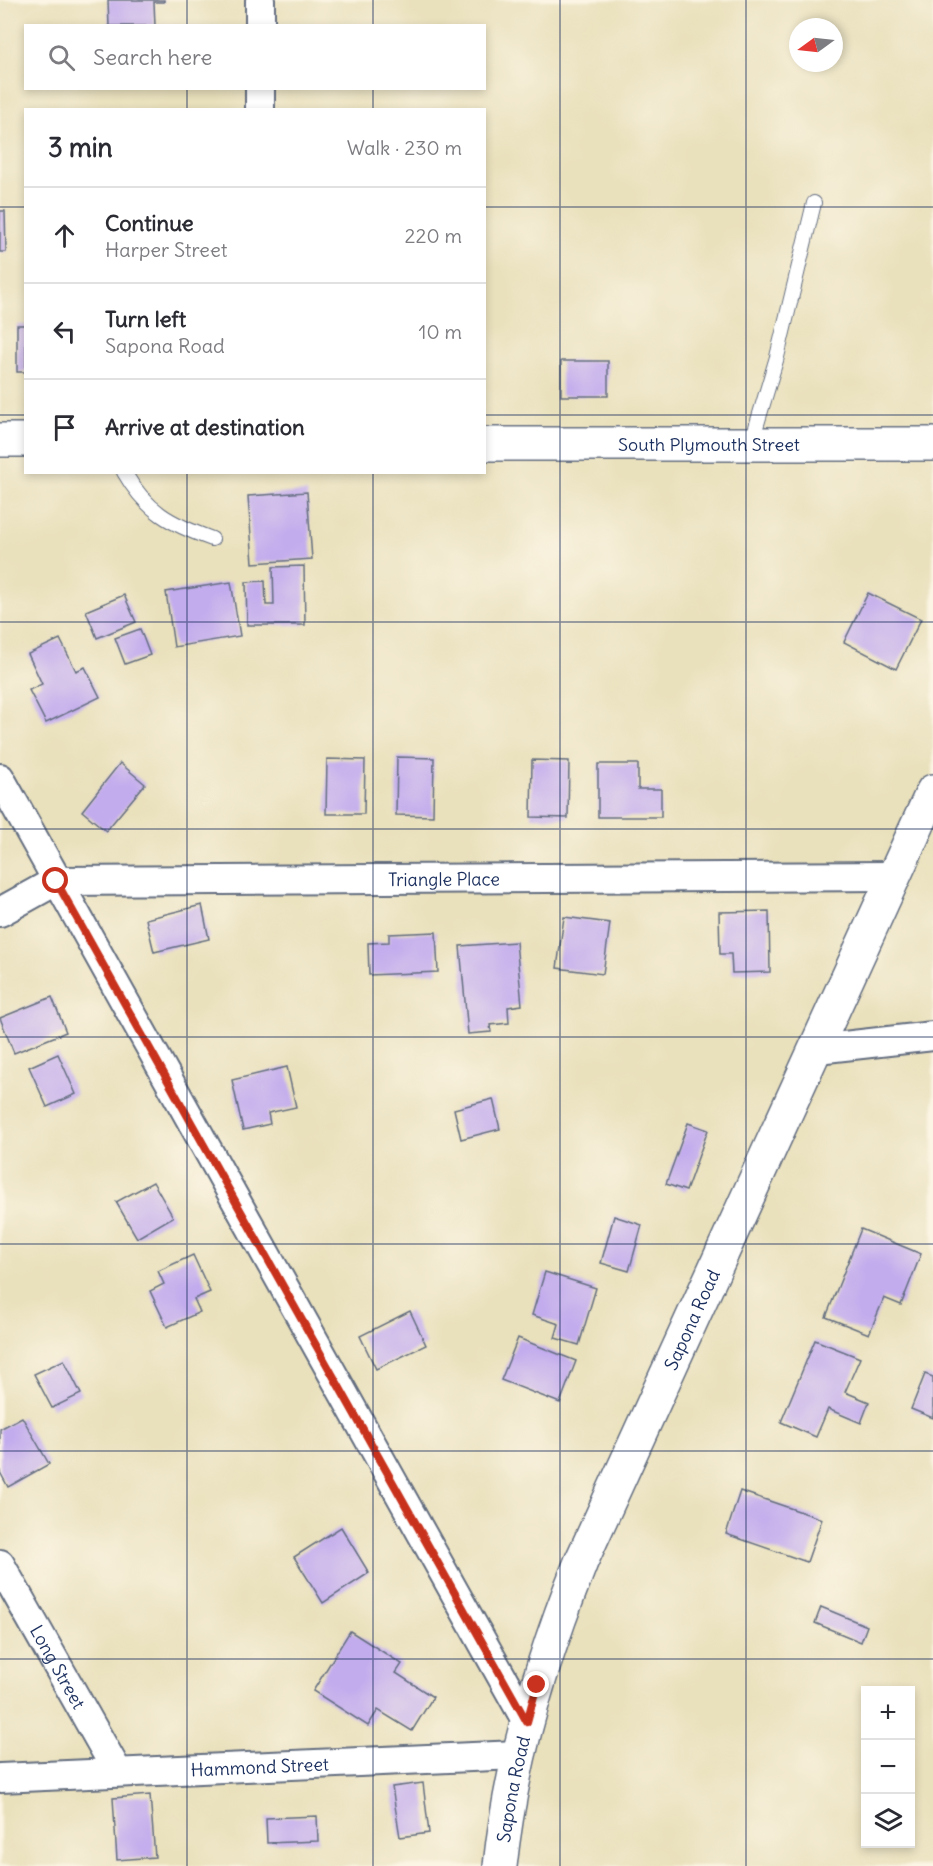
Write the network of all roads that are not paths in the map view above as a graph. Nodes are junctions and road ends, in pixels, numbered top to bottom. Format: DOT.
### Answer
graph roads {
  1 [pos="260,0"];
  2 [pos="260,24"];
  3 [pos="260,90"];
  4 [pos="260,108"];
  5 [pos="814,203"];
  6 [pos="0,440"];
  7 [pos="24,440"];
  8 [pos="486,444"];
  9 [pos="752,444"];
  10 [pos="933,444"];
  11 [pos="125,474"];
  12 [pos="212,539"];
  13 [pos="0,778"];
  14 [pos="933,791"];
  15 [pos="894,876"];
  16 [pos="56,881"];
  17 [pos="0,912"];
  18 [pos="933,1036"];
  19 [pos="817,1049"];
  20 [pos="0,1564"];
  21 [pos="527,1722"];
  22 [pos="519,1755"];
  23 [pos="117,1772"];
  24 [pos="0,1778"];
  25 [pos="500,1866"];
  1 -- 2 [label="street"];
  3 -- 4 [label="street"];
  5 -- 9 [label="lane"];
  6 -- 7 [label="street"];
  8 -- 9 [label="street, South Plymouth Street"];
  9 -- 10 [label="street, South Plymouth Street"];
  11 -- 12 [label="lane"];
  13 -- 16 [label="street"];
  14 -- 15 [label="street, Sapona Road"];
  15 -- 16 [label="street, Triangle Place"];
  15 -- 19 [label="street, Sapona Road"];
  16 -- 17 [label="street, Triangle Place"];
  16 -- 21 [label="street"];
  18 -- 19 [label="street"];
  19 -- 21 [label="street, Sapona Road"];
  20 -- 23 [label="street, Long Street"];
  21 -- 22 [label="street, Sapona Road"];
  22 -- 23 [label="street, Hammond Street"];
  22 -- 25 [label="street, Sapona Road"];
  23 -- 24 [label="street, Hammond Street"];
}
